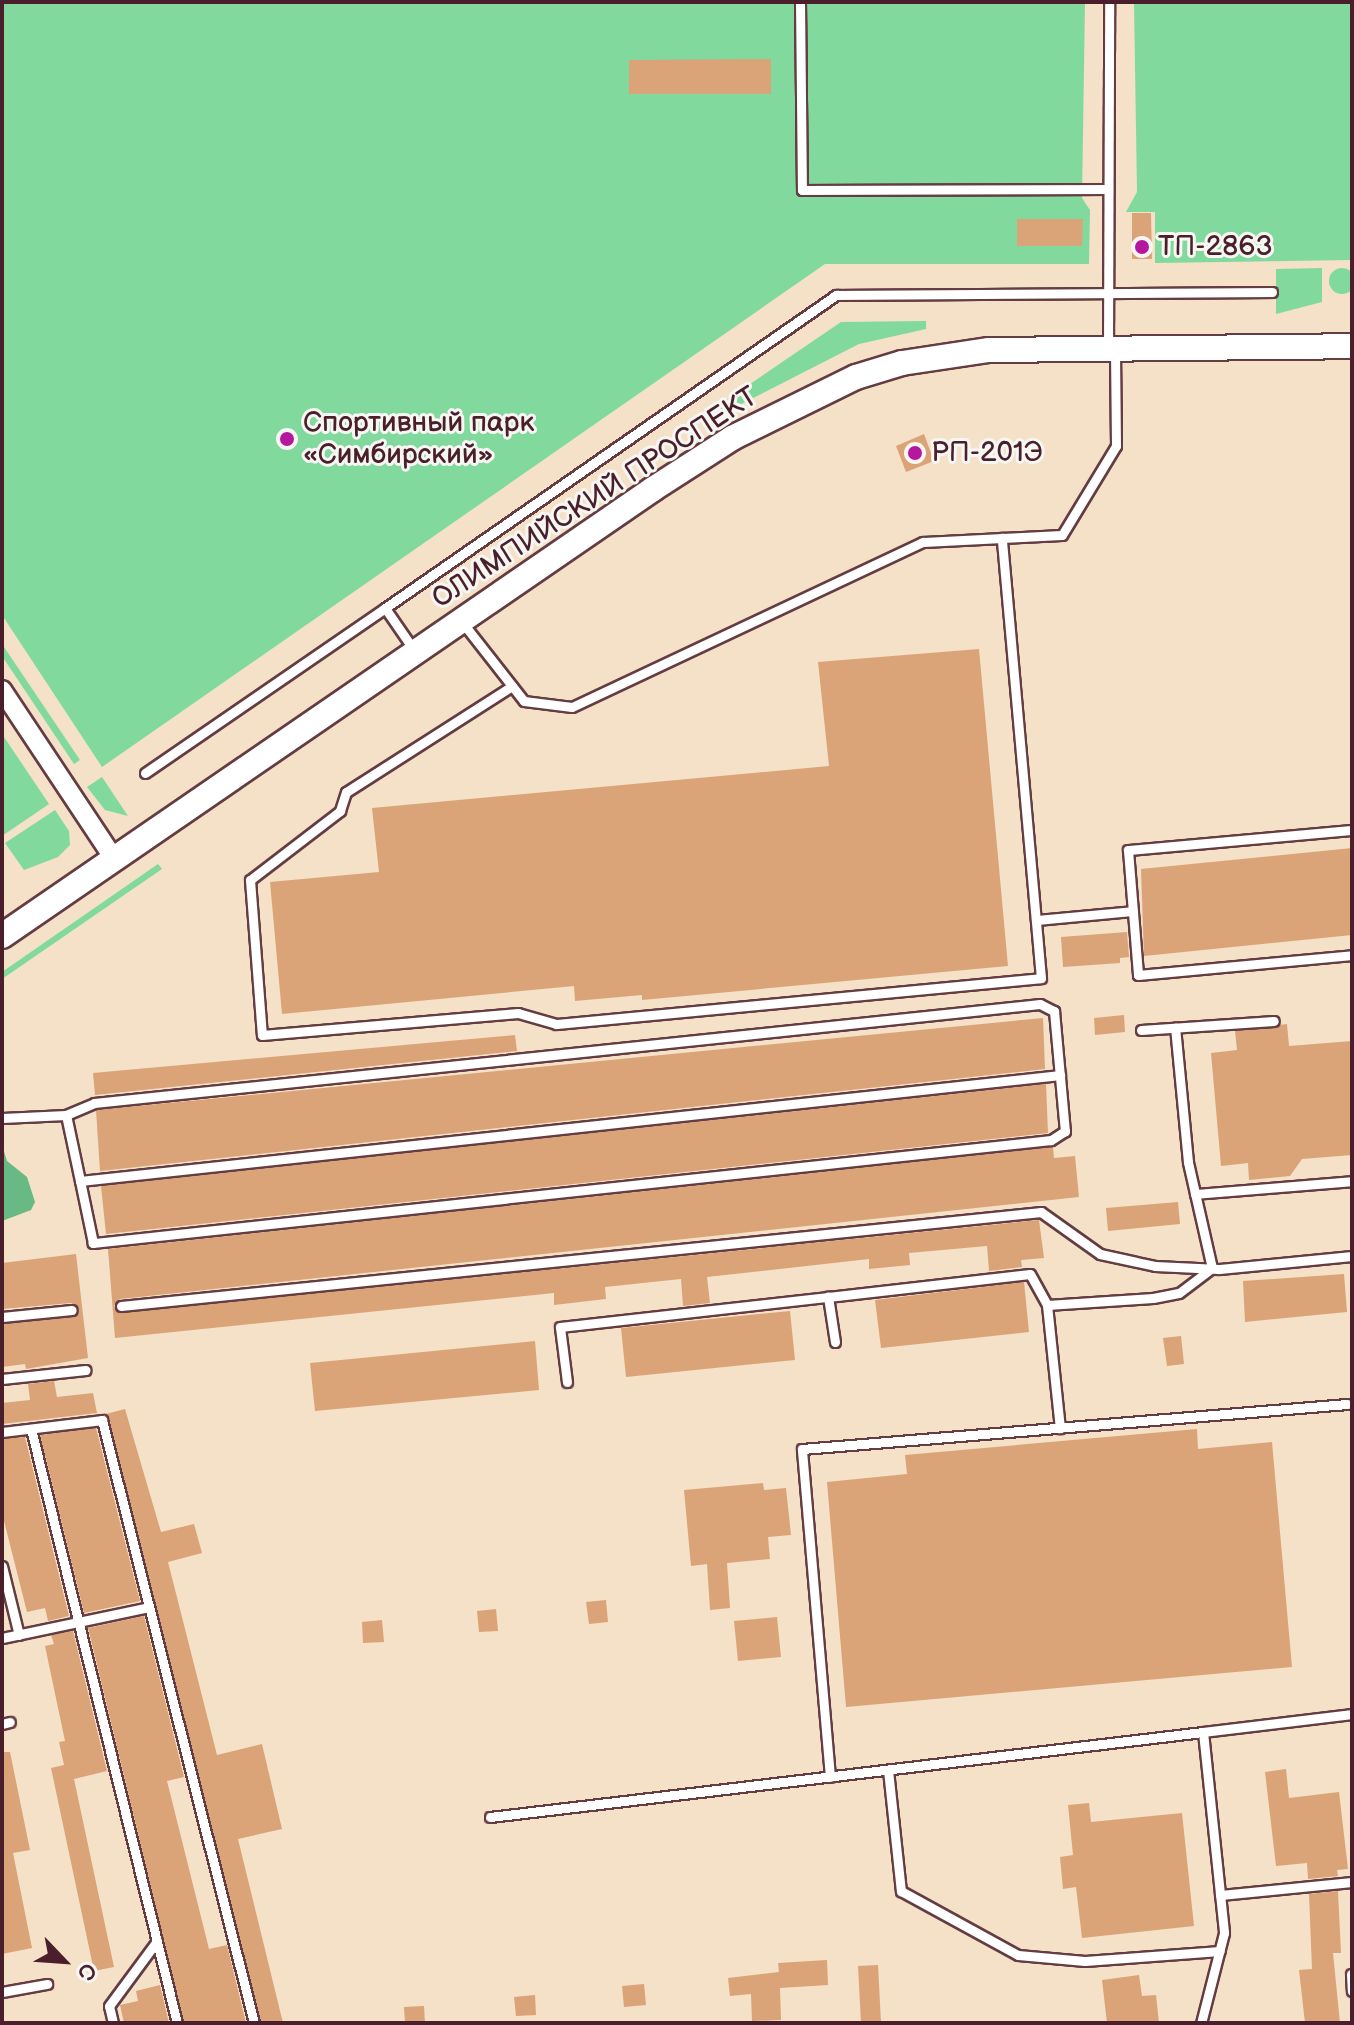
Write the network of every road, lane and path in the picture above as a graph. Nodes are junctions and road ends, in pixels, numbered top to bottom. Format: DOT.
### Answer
graph roads {
  1 [pos="800,2"];
  2 [pos="1109,2"];
  3 [pos="1108,189"];
  4 [pos="1272,292"];
  5 [pos="1108,293"];
  6 [pos="1352,346"];
  7 [pos="1111,348"];
  8 [pos="1002,538"];
  9 [pos="385,608"];
  10 [pos="461,621"];
  11 [pos="416,653"];
  12 [pos="512,686"];
  13 [pos="2,690"];
  14 [pos="145,773"];
  15 [pos="1352,830"];
  16 [pos="115,860"];
  17 [pos="1133,911"];
  18 [pos="1036,920"];
  19 [pos="2,936"];
  20 [pos="1352,955"];
  21 [pos="1274,1021"];
  22 [pos="1175,1028"];
  23 [pos="1141,1030"];
  24 [pos="1060,1075"];
  25 [pos="66,1115"];
  26 [pos="2,1118"];
  27 [pos="80,1181"];
  28 [pos="1352,1181"];
  29 [pos="1195,1194"];
  30 [pos="1352,1256"];
  31 [pos="1212,1268"];
  32 [pos="828,1297"];
  33 [pos="1047,1305"];
  34 [pos="121,1306"];
  35 [pos="72,1310"];
  36 [pos="2,1317"];
  37 [pos="835,1342"];
  38 [pos="86,1370"];
  39 [pos="2,1379"];
  40 [pos="567,1382"];
  41 [pos="1347,1404"];
  42 [pos="1060,1428"];
  43 [pos="31,1429"];
  44 [pos="2,1432"];
  45 [pos="2,1566"];
  46 [pos="149,1607"];
  47 [pos="76,1623"];
  48 [pos="19,1635"];
  49 [pos="2,1638"];
  50 [pos="1352,1714"];
  51 [pos="1203,1732"];
  52 [pos="888,1770"];
  53 [pos="830,1777"];
  54 [pos="490,1817"];
  55 [pos="1352,1882"];
  56 [pos="1220,1895"];
  57 [pos="157,1941"];
  58 [pos="1220,1951"];
  59 [pos="1351,1974"];
  60 [pos="47,1984"];
  61 [pos="1352,1991"];
  62 [pos="2,1992"];
  63 [pos="113,2023"];
  64 [pos="177,2023"];
  65 [pos="254,2023"];
  66 [pos="1201,2023"];
  1 -- 3 [label="lane"];
  2 -- 3 [label="lane"];
  3 -- 5 [label="lane"];
  4 -- 5 [label="lane"];
  5 -- 7 [label="lane"];
  5 -- 9 [label="lane"];
  6 -- 7 [label="street, ОЛИМПИЙСКИЙ ПРОСПЕКТ"];
  7 -- 8 [label="lane"];
  7 -- 10 [label="street, ОЛИМПИЙСКИЙ ПРОСПЕКТ"];
  8 -- 12 [label="lane"];
  8 -- 18 [label="lane"];
  9 -- 11 [label="lane"];
  9 -- 14 [label="lane"];
  10 -- 11 [label="street, ОЛИМПИЙСКИЙ ПРОСПЕКТ"];
  10 -- 12 [label="lane"];
  11 -- 16 [label="street, ОЛИМПИЙСКИЙ ПРОСПЕКТ"];
  12 -- 18 [label="lane"];
  13 -- 16 [label="street"];
  15 -- 17 [label="lane"];
  16 -- 19 [label="street, ОЛИМПИЙСКИЙ ПРОСПЕКТ"];
  17 -- 18 [label="lane"];
  17 -- 20 [label="lane"];
  21 -- 22 [label="lane"];
  22 -- 23 [label="lane"];
  22 -- 29 [label="lane"];
  24 -- 25 [label="lane"];
  24 -- 27 [label="lane"];
  24 -- 27 [label="lane"];
  25 -- 26 [label="lane"];
  25 -- 27 [label="lane"];
  28 -- 29 [label="lane"];
  29 -- 31 [label="lane"];
  30 -- 31 [label="lane"];
  31 -- 33 [label="lane"];
  31 -- 34 [label="lane"];
  32 -- 33 [label="lane"];
  32 -- 37 [label="lane"];
  32 -- 40 [label="lane"];
  33 -- 42 [label="lane"];
  35 -- 36 [label="lane"];
  38 -- 39 [label="lane"];
  41 -- 42 [label="lane"];
  42 -- 53 [label="lane"];
  43 -- 44 [label="lane"];
  43 -- 46 [label="lane"];
  43 -- 47 [label="lane"];
  45 -- 48 [label="lane"];
  46 -- 47 [label="lane"];
  46 -- 65 [label="lane"];
  47 -- 48 [label="lane"];
  47 -- 57 [label="lane"];
  48 -- 49 [label="lane"];
  50 -- 51 [label="lane"];
  51 -- 52 [label="lane"];
  51 -- 56 [label="lane"];
  52 -- 53 [label="lane"];
  52 -- 58 [label="lane"];
  53 -- 54 [label="lane"];
  55 -- 56 [label="lane"];
  56 -- 58 [label="lane"];
  57 -- 63 [label="lane"];
  57 -- 64 [label="lane"];
  58 -- 66 [label="lane"];
  59 -- 61 [label="lane"];
  60 -- 62 [label="lane"];
}
